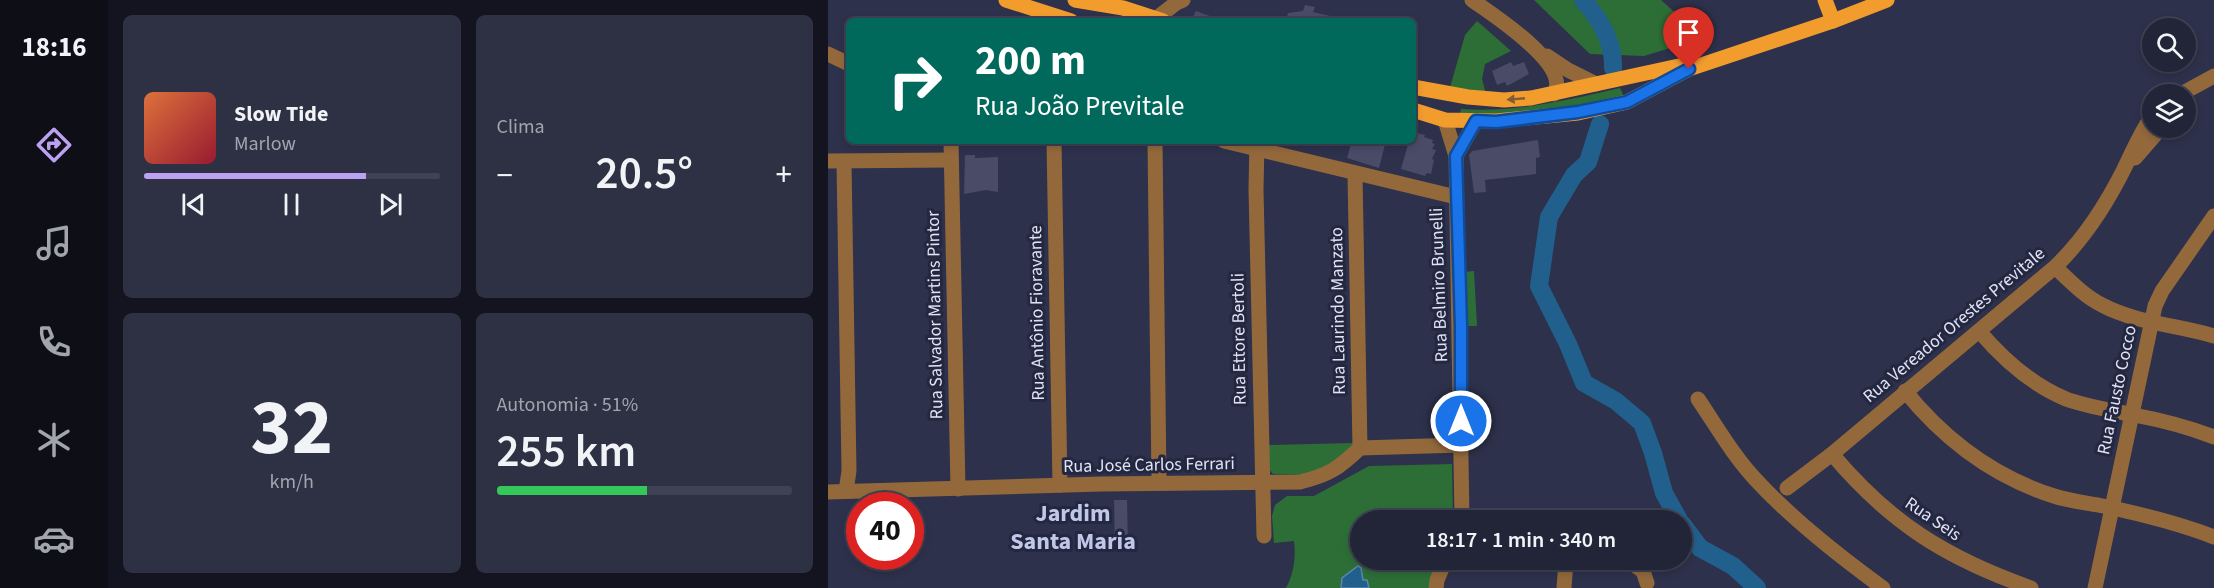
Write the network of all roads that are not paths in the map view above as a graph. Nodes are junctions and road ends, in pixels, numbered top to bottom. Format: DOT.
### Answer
graph roads {
  1 [pos="1006,0"];
  2 [pos="1075,0"];
  3 [pos="1183,0"];
  4 [pos="1472,0"];
  5 [pos="1826,0"];
  6 [pos="1887,0"];
  7 [pos="1062,18"];
  8 [pos="1154,18"];
  9 [pos="1162,18"];
  10 [pos="1833,21"];
  11 [pos="1535,47"];
  12 [pos="828,54"];
  13 [pos="1718,59"];
  14 [pos="846,63"];
  15 [pos="2214,76"];
  16 [pos="1625,78"];
  17 [pos="2214,83"];
  18 [pos="1596,84"];
  19 [pos="2196,86"];
  20 [pos="1416,88"];
  21 [pos="1554,94"];
  22 [pos="2196,96"];
  23 [pos="1468,97"];
  24 [pos="1627,102"];
  25 [pos="1416,111"];
  26 [pos="1445,120"];
  27 [pos="1476,121"];
  28 [pos="2142,131"];
  29 [pos="2153,138"];
  30 [pos="951,144"];
  31 [pos="1053,144"];
  32 [pos="1155,144"];
  33 [pos="1256,145"];
  34 [pos="1456,156"];
  35 [pos="828,160"];
  36 [pos="951,160"];
  37 [pos="844,162"];
  38 [pos="2123,171"];
  39 [pos="1355,174"];
  40 [pos="1456,197"];
  41 [pos="2214,216"];
  42 [pos="2055,267"];
  43 [pos="2151,321"];
  44 [pos="1979,331"];
  45 [pos="2214,336"];
  46 [pos="1905,391"];
  47 [pos="1698,399"];
  48 [pos="2133,414"];
  49 [pos="2214,437"];
  50 [pos="1461,445"];
  51 [pos="1360,448"];
  52 [pos="1832,454"];
  53 [pos="1159,483"];
  54 [pos="1261,484"];
  55 [pos="1060,485"];
  56 [pos="1787,488"];
  57 [pos="958,489"];
  58 [pos="828,492"];
  59 [pos="846,492"];
  60 [pos="852,492"];
  61 [pos="2111,508"];
  62 [pos="1462,510"];
  63 [pos="1264,536"];
  64 [pos="2214,537"];
  65 [pos="1441,570"];
  66 [pos="1565,570"];
  67 [pos="1642,570"];
  68 [pos="1647,583"];
  69 [pos="1436,588"];
  70 [pos="1564,588"];
  71 [pos="1883,588"];
  72 [pos="2031,588"];
  73 [pos="2095,588"];
  1 -- 7 [label="main road"];
  2 -- 8 [label="main road"];
  3 -- 9 [label="street"];
  4 -- 11 [label="street"];
  5 -- 10 [label="main road"];
  6 -- 10 [label="main road"];
  10 -- 13 [label="main road"];
  11 -- 18 [label="street"];
  11 -- 21 [label="street"];
  12 -- 14 [label="street"];
  13 -- 16 [label="main road"];
  13 -- 24 [label="main road"];
  15 -- 19 [label="street"];
  16 -- 18 [label="main road"];
  16 -- 24 [label="main road"];
  17 -- 22 [label="street"];
  18 -- 21 [label="main road"];
  20 -- 23 [label="main road"];
  21 -- 23 [label="main road, one-way"];
  23 -- 26 [label="main road"];
  24 -- 27 [label="main road"];
  25 -- 26 [label="main road"];
  26 -- 27 [label="main road"];
  26 -- 34 [label="street, Rua Belmiro Brunelli"];
  27 -- 34 [label="street, Rua Belmiro Brunelli"];
  28 -- 38 [label="street, Rua Vereador Orestes Previtale"];
  29 -- 38 [label="street, Rua Vereador Orestes Previtale"];
  30 -- 36 [label="street, Rua Salvador Martins Pintor"];
  31 -- 55 [label="street, Rua Antônio Fioravante"];
  32 -- 53 [label="street"];
  33 -- 39 [label="street"];
  33 -- 54 [label="street, Rua Ettore Bertoli"];
  34 -- 40 [label="street, Rua Belmiro Brunelli"];
  35 -- 37 [label="street"];
  36 -- 37 [label="street"];
  36 -- 57 [label="street, Rua Salvador Martins Pintor"];
  37 -- 60 [label="street"];
  38 -- 42 [label="street, Rua Vereador Orestes Previtale"];
  39 -- 40 [label="street"];
  39 -- 51 [label="street, Rua Laurindo Manzato"];
  40 -- 50 [label="street, Rua Belmiro Brunelli"];
  41 -- 43 [label="street, Rua Fausto Cocco"];
  42 -- 43 [label="street"];
  42 -- 44 [label="street, Rua Vereador Orestes Previtale"];
  43 -- 45 [label="street"];
  43 -- 48 [label="street, Rua Fausto Cocco"];
  44 -- 46 [label="street, Rua Vereador Orestes Previtale"];
  44 -- 48 [label="street"];
  46 -- 52 [label="street, Rua Vereador Orestes Previtale"];
  46 -- 61 [label="street"];
  47 -- 71 [label="street"];
  48 -- 49 [label="street"];
  48 -- 61 [label="street, Rua Fausto Cocco"];
  50 -- 51 [label="street"];
  50 -- 62 [label="street, Rua Belmiro Brunelli"];
  51 -- 54 [label="street, Rua José Carlos Ferrari"];
  52 -- 56 [label="street, Rua Vereador Orestes Previtale"];
  52 -- 72 [label="street, Rua Seis"];
  53 -- 54 [label="street, Rua José Carlos Ferrari"];
  53 -- 55 [label="street, Rua José Carlos Ferrari"];
  54 -- 63 [label="street, Rua Ettore Bertoli"];
  55 -- 57 [label="street, Rua José Carlos Ferrari"];
  57 -- 60 [label="street, Rua José Carlos Ferrari"];
  58 -- 59 [label="street, Rua José Carlos Ferrari"];
  61 -- 64 [label="street"];
  61 -- 73 [label="street, Rua Fausto Cocco"];
  65 -- 69 [label="street"];
  66 -- 70 [label="street"];
  67 -- 68 [label="street"];
}
